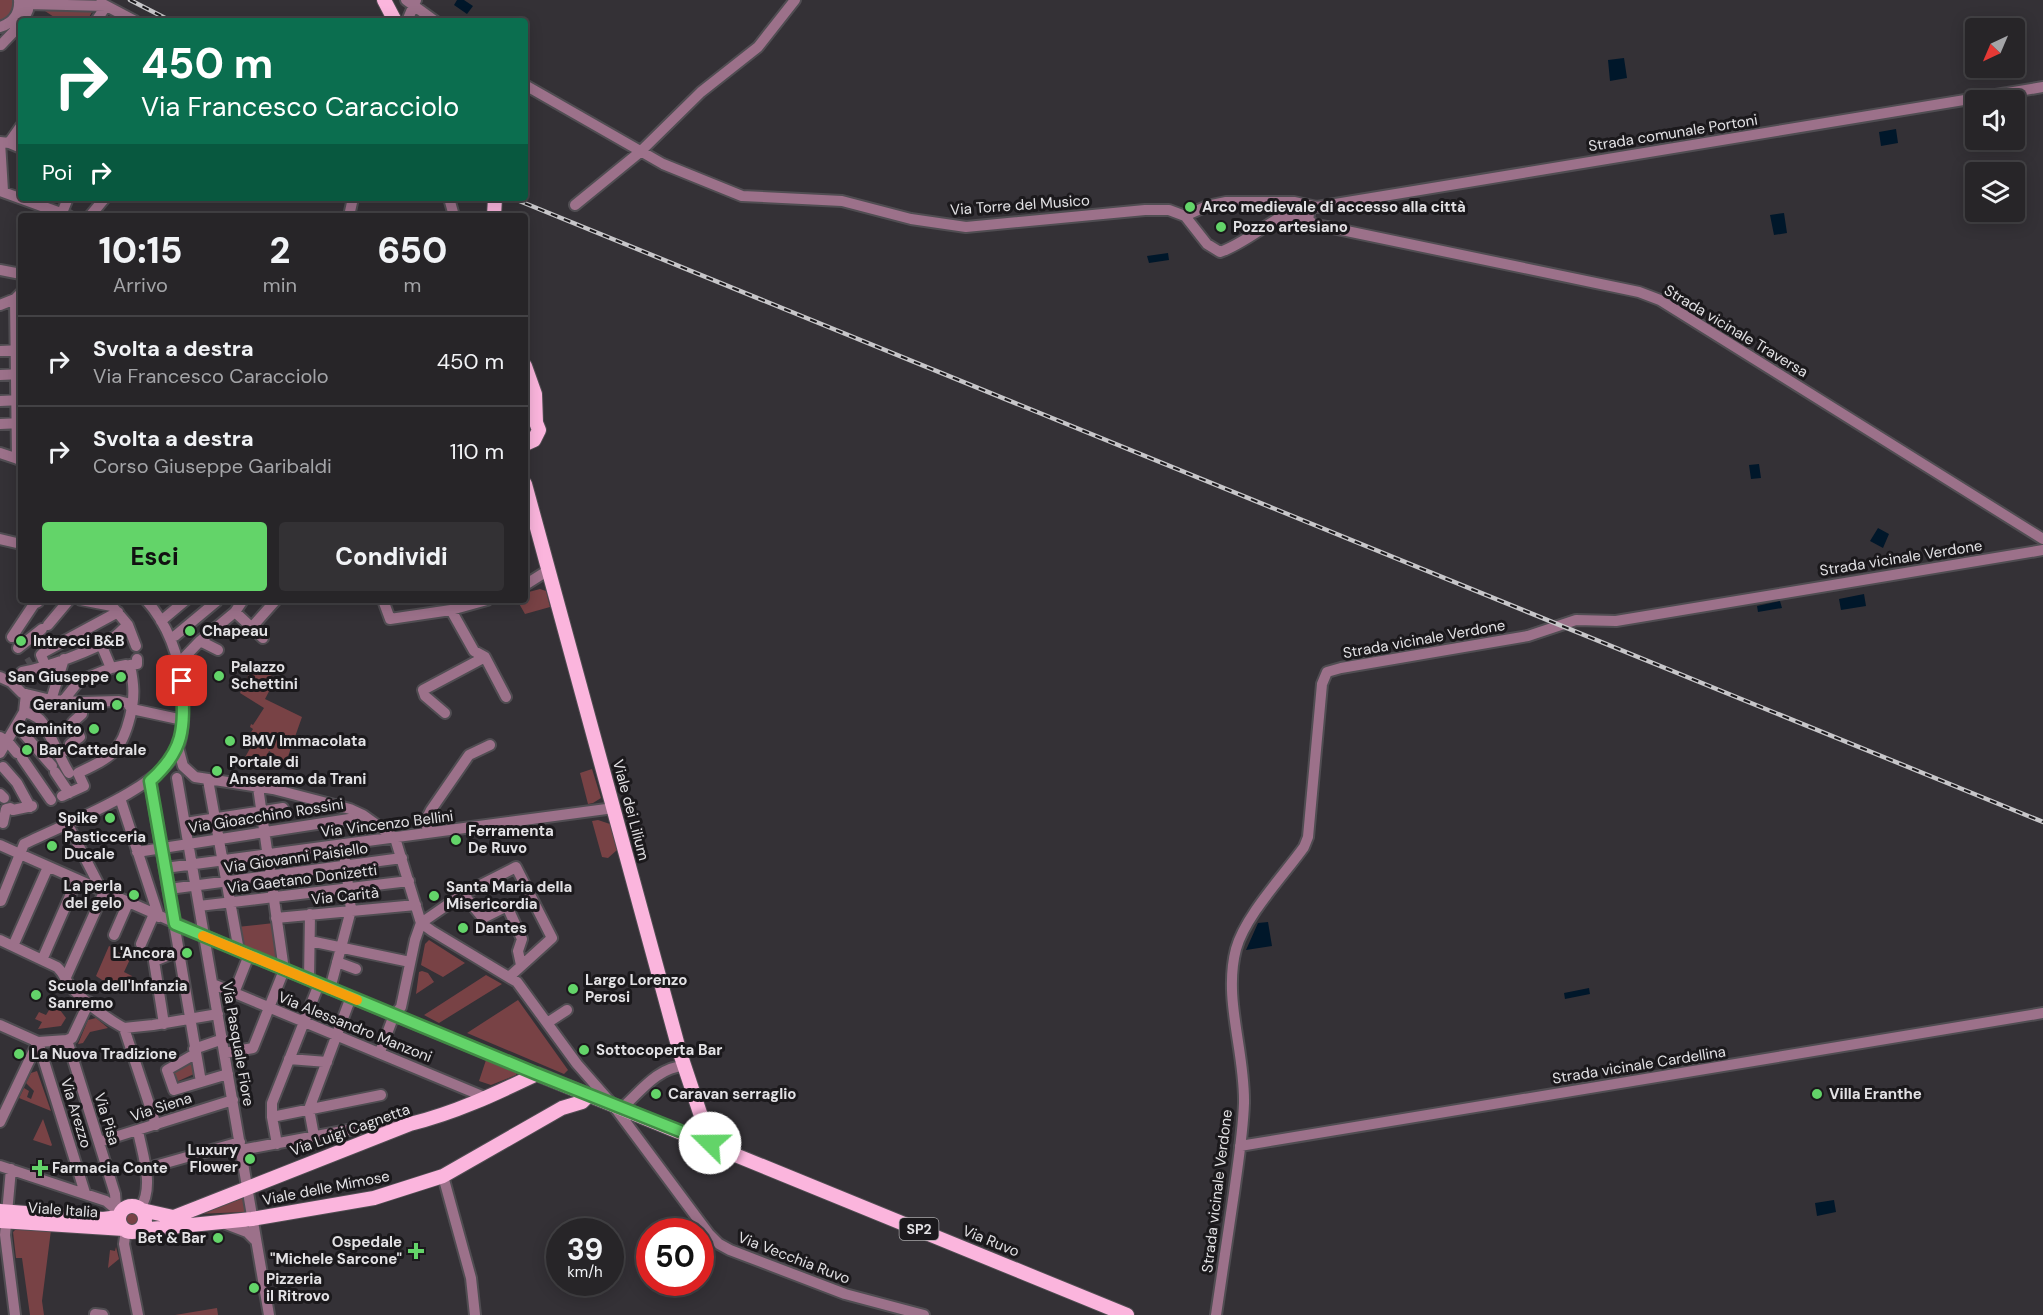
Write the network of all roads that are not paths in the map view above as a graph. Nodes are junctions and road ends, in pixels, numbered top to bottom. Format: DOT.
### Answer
graph roads {
  1 [pos="94,0"];
  2 [pos="384,0"];
  3 [pos="795,0"];
  4 [pos="25,1"];
  5 [pos="411,1"];
  6 [pos="106,6"];
  7 [pos="23,18"];
  8 [pos="98,18"];
  9 [pos="129,18"];
  10 [pos="393,18"];
  11 [pos="408,18"];
  12 [pos="431,18"];
  13 [pos="18,26"];
  14 [pos="0,27"];
  15 [pos="0,36"];
  16 [pos="0,46"];
  17 [pos="528,87"];
  18 [pos="2043,87"];
  19 [pos="18,129"];
  20 [pos="3,142"];
  21 [pos="18,147"];
  22 [pos="640,152"];
  23 [pos="2,191"];
  24 [pos="18,198"];
  25 [pos="102,201"];
  26 [pos="1281,203"];
  27 [pos="36,205"];
  28 [pos="575,205"];
  29 [pos="1307,206"];
  30 [pos="59,213"];
  31 [pos="92,213"];
  32 [pos="1185,216"];
  33 [pos="1281,217"];
  34 [pos="1308,219"];
  35 [pos="0,270"];
  36 [pos="18,273"];
  37 [pos="18,298"];
  38 [pos="0,305"];
  39 [pos="18,350"];
  40 [pos="0,351"];
  41 [pos="528,373"];
  42 [pos="18,374"];
  43 [pos="0,375"];
  44 [pos="532,383"];
  45 [pos="18,400"];
  46 [pos="0,401"];
  47 [pos="528,403"];
  48 [pos="531,419"];
  49 [pos="18,423"];
  50 [pos="0,424"];
  51 [pos="528,444"];
  52 [pos="0,453"];
  53 [pos="18,459"];
  54 [pos="528,496"];
  55 [pos="0,539"];
  56 [pos="2043,539"];
  57 [pos="18,543"];
  58 [pos="2043,550"];
  59 [pos="547,571"];
  60 [pos="528,583"];
  61 [pos="36,603"];
  62 [pos="66,603"];
  63 [pos="103,603"];
  64 [pos="150,603"];
  65 [pos="183,603"];
  66 [pos="215,603"];
  67 [pos="241,603"];
  68 [pos="273,603"];
  69 [pos="384,603"];
  70 [pos="476,603"];
  71 [pos="451,610"];
  72 [pos="118,612"];
  73 [pos="235,612"];
  74 [pos="162,621"];
  75 [pos="128,625"];
  76 [pos="252,627"];
  77 [pos="174,636"];
  78 [pos="12,637"];
  79 [pos="264,638"];
  80 [pos="200,641"];
  81 [pos="101,644"];
  82 [pos="136,646"];
  83 [pos="18,648"];
  84 [pos="218,650"];
  85 [pos="485,657"];
  86 [pos="64,659"];
  87 [pos="137,659"];
  88 [pos="178,664"];
  89 [pos="126,665"];
  90 [pos="111,668"];
  91 [pos="0,677"];
  92 [pos="26,694"];
  93 [pos="506,697"];
  94 [pos="51,700"];
  95 [pos="63,701"];
  96 [pos="82,706"];
  97 [pos="132,709"];
  98 [pos="24,712"];
  99 [pos="445,713"];
  100 [pos="182,723"];
  101 [pos="17,726"];
  102 [pos="4,740"];
  103 [pos="490,745"];
  104 [pos="178,747"];
  105 [pos="67,751"];
  106 [pos="0,753"];
  107 [pos="2,766"];
  108 [pos="69,773"];
  109 [pos="154,777"];
  110 [pos="195,777"];
  111 [pos="177,778"];
  112 [pos="208,780"];
  113 [pos="258,787"];
  114 [pos="60,797"];
  115 [pos="120,798"];
  116 [pos="5,802"];
  117 [pos="34,806"];
  118 [pos="283,808"];
  119 [pos="614,808"];
  120 [pos="262,811"];
  121 [pos="363,815"];
  122 [pos="215,818"];
  123 [pos="3,823"];
  124 [pos="67,823"];
  125 [pos="185,823"];
  126 [pos="265,831"];
  127 [pos="428,833"];
  128 [pos="219,838"];
  129 [pos="395,838"];
  130 [pos="188,843"];
  131 [pos="0,844"];
  132 [pos="342,844"];
  133 [pos="161,847"];
  134 [pos="137,852"];
  135 [pos="20,854"];
  136 [pos="268,855"];
  137 [pos="402,858"];
  138 [pos="223,861"];
  139 [pos="192,865"];
  140 [pos="48,867"];
  141 [pos="345,867"];
  142 [pos="165,868"];
  143 [pos="271,876"];
  144 [pos="78,880"];
  145 [pos="409,881"];
  146 [pos="227,882"];
  147 [pos="195,886"];
  148 [pos="348,888"];
  149 [pos="169,889"];
  150 [pos="103,892"];
  151 [pos="463,894"];
  152 [pos="273,897"];
  153 [pos="1,901"];
  154 [pos="128,903"];
  155 [pos="230,903"];
  156 [pos="416,905"];
  157 [pos="199,906"];
  158 [pos="351,910"];
  159 [pos="310,915"];
  160 [pos="157,916"];
  161 [pos="276,918"];
  162 [pos="422,923"];
  163 [pos="175,924"];
  164 [pos="114,935"];
  165 [pos="204,936"];
  166 [pos="0,940"];
  167 [pos="310,941"];
  168 [pos="141,944"];
  169 [pos="13,946"];
  170 [pos="341,947"];
  171 [pos="179,951"];
  172 [pos="244,953"];
  173 [pos="42,960"];
  174 [pos="337,962"];
  175 [pos="410,962"];
  176 [pos="524,962"];
  177 [pos="538,966"];
  178 [pos="356,969"];
  179 [pos="284,970"];
  180 [pos="66,976"];
  181 [pos="509,976"];
  182 [pos="314,982"];
  183 [pos="213,984"];
  184 [pos="330,989"];
  185 [pos="234,993"];
  186 [pos="351,997"];
  187 [pos="88,1002"];
  188 [pos="269,1008"];
  189 [pos="398,1010"];
  190 [pos="567,1010"];
  191 [pos="2043,1013"];
  192 [pos="218,1014"];
  193 [pos="190,1019"];
  194 [pos="304,1022"];
  195 [pos="547,1023"];
  196 [pos="164,1024"];
  197 [pos="0,1025"];
  198 [pos="124,1028"];
  199 [pos="337,1035"];
  200 [pos="223,1039"];
  201 [pos="67,1040"];
  202 [pos="38,1042"];
  203 [pos="195,1051"];
  204 [pos="380,1052"];
  205 [pos="225,1053"];
  206 [pos="289,1059"];
  207 [pos="327,1062"];
  208 [pos="577,1064"];
  209 [pos="684,1066"];
  210 [pos="228,1074"];
  211 [pos="537,1074"];
  212 [pos="591,1079"];
  213 [pos="201,1082"];
  214 [pos="576,1090"];
  215 [pos="381,1095"];
  216 [pos="487,1098"];
  217 [pos="232,1100"];
  218 [pos="618,1107"];
  219 [pos="561,1108"];
  220 [pos="309,1109"];
  221 [pos="272,1117"];
  222 [pos="0,1122"];
  223 [pos="410,1124"];
  224 [pos="156,1125"];
  225 [pos="138,1131"];
  226 [pos="314,1136"];
  227 [pos="99,1143"];
  228 [pos="710,1143"];
  229 [pos="277,1144"];
  230 [pos="240,1146"];
  231 [pos="1240,1146"];
  232 [pos="155,1166"];
  233 [pos="6,1167"];
  234 [pos="443,1176"];
  235 [pos="247,1187"];
  236 [pos="85,1193"];
  237 [pos="141,1209"];
  238 [pos="3,1217"];
  239 [pos="174,1217"];
  240 [pos="252,1219"];
  241 [pos="125,1221"];
  242 [pos="221,1222"];
  243 [pos="201,1224"];
  244 [pos="256,1241"];
  245 [pos="3,1250"];
  246 [pos="15,1315"];
  247 [pos="138,1315"];
  248 [pos="269,1315"];
  249 [pos="475,1315"];
  250 [pos="924,1315"];
  251 [pos="1127,1315"];
  252 [pos="1216,1315"];
  1 -- 6 [label="street"];
  2 -- 10 [label="main road"];
  3 -- 22 [label="street"];
  4 -- 6 [label="street"];
  4 -- 7 [label="street"];
  4 -- 14 [label="street"];
  5 -- 11 [label="street"];
  5 -- 12 [label="street"];
  6 -- 8 [label="street"];
  6 -- 9 [label="street"];
  13 -- 16 [label="street"];
  15 -- 16 [label="street"];
  17 -- 22 [label="street, Via Torre del Musico"];
  18 -- 29 [label="street, Strada comunale Portoni"];
  19 -- 20 [label="street"];
  20 -- 21 [label="street"];
  20 -- 23 [label="street"];
  22 -- 28 [label="street"];
  22 -- 32 [label="street, Via Torre del Musico"];
  23 -- 24 [label="street"];
  25 -- 31 [label="street"];
  26 -- 29 [label="street, Strada comunale Portoni"];
  26 -- 32 [label="street, Strada comunale Portoni"];
  26 -- 33 [label="street"];
  27 -- 30 [label="street"];
  29 -- 34 [label="street"];
  32 -- 33 [label="street"];
  33 -- 34 [label="street, Strada vicinale Traversa"];
  34 -- 56 [label="street, Strada vicinale Traversa"];
  35 -- 36 [label="street"];
  37 -- 38 [label="street"];
  39 -- 40 [label="street"];
  39 -- 42 [label="street"];
  41 -- 44 [label="main road"];
  42 -- 43 [label="street"];
  44 -- 47 [label="main road"];
  44 -- 48 [label="main road"];
  45 -- 46 [label="street"];
  48 -- 51 [label="main road"];
  49 -- 50 [label="street"];
  52 -- 53 [label="street"];
  54 -- 59 [label="main road, Viale dei Lilium"];
  55 -- 57 [label="street"];
  58 -- 231 [label="street, Strada vicinale Verdone"];
  59 -- 60 [label="street"];
  59 -- 119 [label="main road, Viale dei Lilium"];
  61 -- 78 [label="street"];
  62 -- 83 [label="street"];
  63 -- 72 [label="street"];
  64 -- 74 [label="street"];
  65 -- 74 [label="street"];
  66 -- 77 [label="street"];
  67 -- 73 [label="street"];
  68 -- 76 [label="street"];
  69 -- 71 [label="street"];
  70 -- 71 [label="street"];
  71 -- 85 [label="street"];
  72 -- 75 [label="street"];
  72 -- 86 [label="street"];
  73 -- 76 [label="street"];
  73 -- 80 [label="street"];
  74 -- 88 [label="street"];
  75 -- 81 [label="street"];
  75 -- 82 [label="street"];
  76 -- 79 [label="street"];
  80 -- 84 [label="street"];
  80 -- 88 [label="street"];
  81 -- 86 [label="street"];
  81 -- 90 [label="street"];
  85 -- 93 [label="street"];
  85 -- 99 [label="street"];
  86 -- 94 [label="street"];
  87 -- 97 [label="street"];
  88 -- 100 [label="street"];
  89 -- 90 [label="street"];
  90 -- 95 [label="street"];
  91 -- 92 [label="street"];
  92 -- 94 [label="street"];
  92 -- 98 [label="street"];
  94 -- 95 [label="street"];
  95 -- 96 [label="street"];
  96 -- 97 [label="street"];
  96 -- 105 [label="street"];
  97 -- 100 [label="street"];
  97 -- 114 [label="street"];
  98 -- 101 [label="street"];
  98 -- 108 [label="street"];
  100 -- 104 [label="street"];
  101 -- 102 [label="street"];
  101 -- 114 [label="street"];
  102 -- 106 [label="street"];
  102 -- 114 [label="street"];
  103 -- 127 [label="street"];
  104 -- 109 [label="street"];
  104 -- 110 [label="street"];
  107 -- 117 [label="street"];
  109 -- 111 [label="street"];
  109 -- 115 [label="street"];
  109 -- 133 [label="street"];
  110 -- 111 [label="street"];
  110 -- 112 [label="street"];
  111 -- 125 [label="street, Via Pasquale Fiore"];
  112 -- 113 [label="street"];
  112 -- 122 [label="street"];
  113 -- 120 [label="street"];
  113 -- 121 [label="street"];
  114 -- 117 [label="street"];
  115 -- 124 [label="street"];
  115 -- 134 [label="street"];
  116 -- 117 [label="street"];
  116 -- 123 [label="street"];
  118 -- 120 [label="street"];
  119 -- 127 [label="street, Via Vincenzo Bellini"];
  119 -- 209 [label="main road, Viale dei Lilium"];
  120 -- 122 [label="street"];
  120 -- 126 [label="street"];
  121 -- 126 [label="street, Via Gioacchino Rossini"];
  121 -- 129 [label="street"];
  122 -- 125 [label="street"];
  122 -- 128 [label="street"];
  124 -- 135 [label="street"];
  124 -- 150 [label="street"];
  125 -- 130 [label="street, Via Pasquale Fiore"];
  126 -- 128 [label="street, Via Gioacchino Rossini"];
  126 -- 136 [label="street"];
  127 -- 129 [label="street, Via Vincenzo Bellini"];
  128 -- 130 [label="street, Via Gioacchino Rossini"];
  128 -- 138 [label="street"];
  129 -- 132 [label="street, Via Vincenzo Bellini"];
  129 -- 137 [label="street"];
  130 -- 133 [label="street, Via Gioacchino Rossini"];
  130 -- 139 [label="street, Via Pasquale Fiore"];
  131 -- 135 [label="street"];
  132 -- 136 [label="street, Via Vincenzo Bellini"];
  132 -- 141 [label="street"];
  133 -- 134 [label="street, Via Gioacchino Rossini"];
  133 -- 142 [label="street"];
  134 -- 160 [label="street"];
  135 -- 140 [label="street"];
  135 -- 153 [label="street"];
  136 -- 138 [label="street, Via Vincenzo Bellini"];
  136 -- 143 [label="street"];
  137 -- 141 [label="street, Via Giovanni Paisiello"];
  137 -- 145 [label="street"];
  138 -- 139 [label="street, Via Vincenzo Bellini"];
  138 -- 146 [label="street"];
  139 -- 142 [label="street, Via Vincenzo Bellini"];
  139 -- 147 [label="street, Via Pasquale Fiore"];
  140 -- 144 [label="street"];
  140 -- 169 [label="street"];
  141 -- 143 [label="street, Via Giovanni Paisiello"];
  141 -- 148 [label="street"];
  142 -- 149 [label="street"];
  143 -- 146 [label="street, Via Giovanni Paisiello"];
  143 -- 152 [label="street"];
  144 -- 150 [label="street"];
  144 -- 173 [label="street"];
  145 -- 148 [label="street, Via Gaetano Donizetti"];
  145 -- 156 [label="street"];
  146 -- 147 [label="street, Via Giovanni Paisiello"];
  146 -- 155 [label="street"];
  147 -- 149 [label="street, Via Giovanni Paisiello"];
  147 -- 157 [label="street, Via Pasquale Fiore"];
  148 -- 152 [label="street, Via Gaetano Donizetti"];
  148 -- 158 [label="street"];
  149 -- 163 [label="street"];
  150 -- 154 [label="street"];
  150 -- 180 [label="street"];
  151 -- 162 [label="street"];
  151 -- 176 [label="street"];
  151 -- 176 [label="street"];
  152 -- 155 [label="street, Via Gaetano Donizetti"];
  152 -- 161 [label="street"];
  154 -- 160 [label="street"];
  154 -- 164 [label="street"];
  155 -- 157 [label="street, Via Gaetano Donizetti"];
  155 -- 172 [label="street"];
  156 -- 158 [label="street, Via Carità"];
  156 -- 162 [label="street"];
  157 -- 165 [label="street, Via Pasquale Fiore"];
  158 -- 159 [label="street, Via Carità"];
  158 -- 170 [label="street"];
  159 -- 161 [label="street, Via Carità"];
  159 -- 167 [label="street"];
  160 -- 163 [label="street"];
  160 -- 168 [label="street"];
  161 -- 179 [label="street"];
  162 -- 175 [label="street"];
  162 -- 181 [label="street, Via Vecchia Ruvo"];
  163 -- 165 [label="street"];
  163 -- 171 [label="street"];
  165 -- 172 [label="street"];
  165 -- 183 [label="street, Via Pasquale Fiore"];
  166 -- 169 [label="street"];
  167 -- 170 [label="street"];
  167 -- 182 [label="street"];
  169 -- 173 [label="street"];
  170 -- 174 [label="street"];
  170 -- 175 [label="street"];
  171 -- 193 [label="street"];
  171 -- 196 [label="street"];
  172 -- 179 [label="street"];
  172 -- 185 [label="street"];
  173 -- 180 [label="street"];
  174 -- 178 [label="street"];
  174 -- 184 [label="street"];
  175 -- 189 [label="street"];
  176 -- 177 [label="street"];
  176 -- 181 [label="street"];
  179 -- 182 [label="street"];
  179 -- 188 [label="street"];
  180 -- 187 [label="street"];
  181 -- 195 [label="street, Via Vecchia Ruvo"];
  182 -- 184 [label="street"];
  182 -- 194 [label="street"];
  183 -- 185 [label="street, Via Alessandro Manzoni"];
  183 -- 192 [label="street, Via Pasquale Fiore"];
  184 -- 186 [label="street"];
  185 -- 188 [label="street, Via Alessandro Manzoni"];
  186 -- 189 [label="street"];
  186 -- 199 [label="street"];
  187 -- 198 [label="street"];
  187 -- 201 [label="street"];
  188 -- 194 [label="street, Via Alessandro Manzoni"];
  188 -- 205 [label="street"];
  189 -- 204 [label="street"];
  189 -- 211 [label="street"];
  190 -- 195 [label="street"];
  191 -- 231 [label="street, Strada vicinale Cardellina"];
  192 -- 193 [label="street"];
  192 -- 200 [label="street, Via Pasquale Fiore"];
  193 -- 196 [label="street"];
  193 -- 203 [label="street"];
  194 -- 199 [label="street, Via Alessandro Manzoni"];
  194 -- 206 [label="street"];
  195 -- 208 [label="street, Via Vecchia Ruvo"];
  196 -- 198 [label="street"];
  197 -- 202 [label="street"];
  198 -- 224 [label="street"];
  199 -- 204 [label="street, Via Alessandro Manzoni"];
  199 -- 207 [label="street"];
  200 -- 203 [label="street"];
  200 -- 205 [label="street, Via Pasquale Fiore"];
  201 -- 202 [label="street"];
  201 -- 227 [label="street, Via Pisa"];
  202 -- 222 [label="street"];
  202 -- 236 [label="street, Via Arezzo"];
  203 -- 213 [label="street"];
  203 -- 213 [label="street"];
  204 -- 216 [label="street, Via Alessandro Manzoni"];
  205 -- 210 [label="street, Via Pasquale Fiore"];
  206 -- 207 [label="street"];
  206 -- 221 [label="street"];
  207 -- 220 [label="street"];
  208 -- 212 [label="street, Via Vecchia Ruvo"];
  208 -- 214 [label="street"];
  209 -- 218 [label="street"];
  209 -- 228 [label="main road, Viale dei Lilium"];
  210 -- 213 [label="street"];
  210 -- 217 [label="street, Via Pasquale Fiore"];
  211 -- 214 [label="main road, SP2"];
  211 -- 216 [label="main road, Via Luigi Cagnetta"];
  212 -- 214 [label="street"];
  212 -- 218 [label="street, Via Vecchia Ruvo"];
  214 -- 218 [label="main road, SP2"];
  214 -- 219 [label="main road"];
  214 -- 219 [label="main road, Viale delle Mimose"];
  215 -- 220 [label="street"];
  216 -- 223 [label="main road, Via Luigi Cagnetta"];
  217 -- 224 [label="street, Via Siena"];
  217 -- 230 [label="street, Via Pasquale Fiore"];
  218 -- 228 [label="main road, SP2"];
  218 -- 250 [label="street, Via Vecchia Ruvo"];
  219 -- 234 [label="main road, Viale delle Mimose"];
  220 -- 221 [label="street"];
  220 -- 226 [label="street"];
  221 -- 229 [label="street"];
  223 -- 226 [label="street"];
  223 -- 235 [label="main road, Via Luigi Cagnetta"];
  224 -- 225 [label="street, Via Siena"];
  225 -- 227 [label="street, Via Siena"];
  225 -- 237 [label="street"];
  226 -- 229 [label="street"];
  227 -- 241 [label="street, Via Pisa"];
  228 -- 251 [label="main road, Via Ruvo / SP2"];
  229 -- 230 [label="street"];
  230 -- 232 [label="street"];
  230 -- 235 [label="street, Via Pasquale Fiore"];
  231 -- 252 [label="street, Strada vicinale Verdone"];
  233 -- 236 [label="street"];
  233 -- 238 [label="street"];
  234 -- 240 [label="main road, Viale delle Mimose"];
  234 -- 249 [label="street"];
  235 -- 239 [label="main road, Via Luigi Cagnetta"];
  235 -- 240 [label="street, Via Pasquale Fiore"];
  236 -- 241 [label="street"];
  237 -- 239 [label="main road, Viale delle Mimose"];
  237 -- 241 [label="main road"];
  237 -- 241 [label="main road"];
  238 -- 241 [label="main road, Viale Italia"];
  238 -- 245 [label="street"];
  239 -- 243 [label="main road, Viale delle Mimose"];
  240 -- 242 [label="main road, Viale delle Mimose"];
  240 -- 244 [label="street, Via Pasquale Fiore"];
  241 -- 243 [label="main road, Viale delle Mimose"];
  241 -- 247 [label="street, Via Pisa"];
  242 -- 243 [label="main road, Viale delle Mimose"];
  242 -- 244 [label="street"];
  244 -- 248 [label="street, Via Pasquale Fiore"];
  245 -- 246 [label="street"];
}
